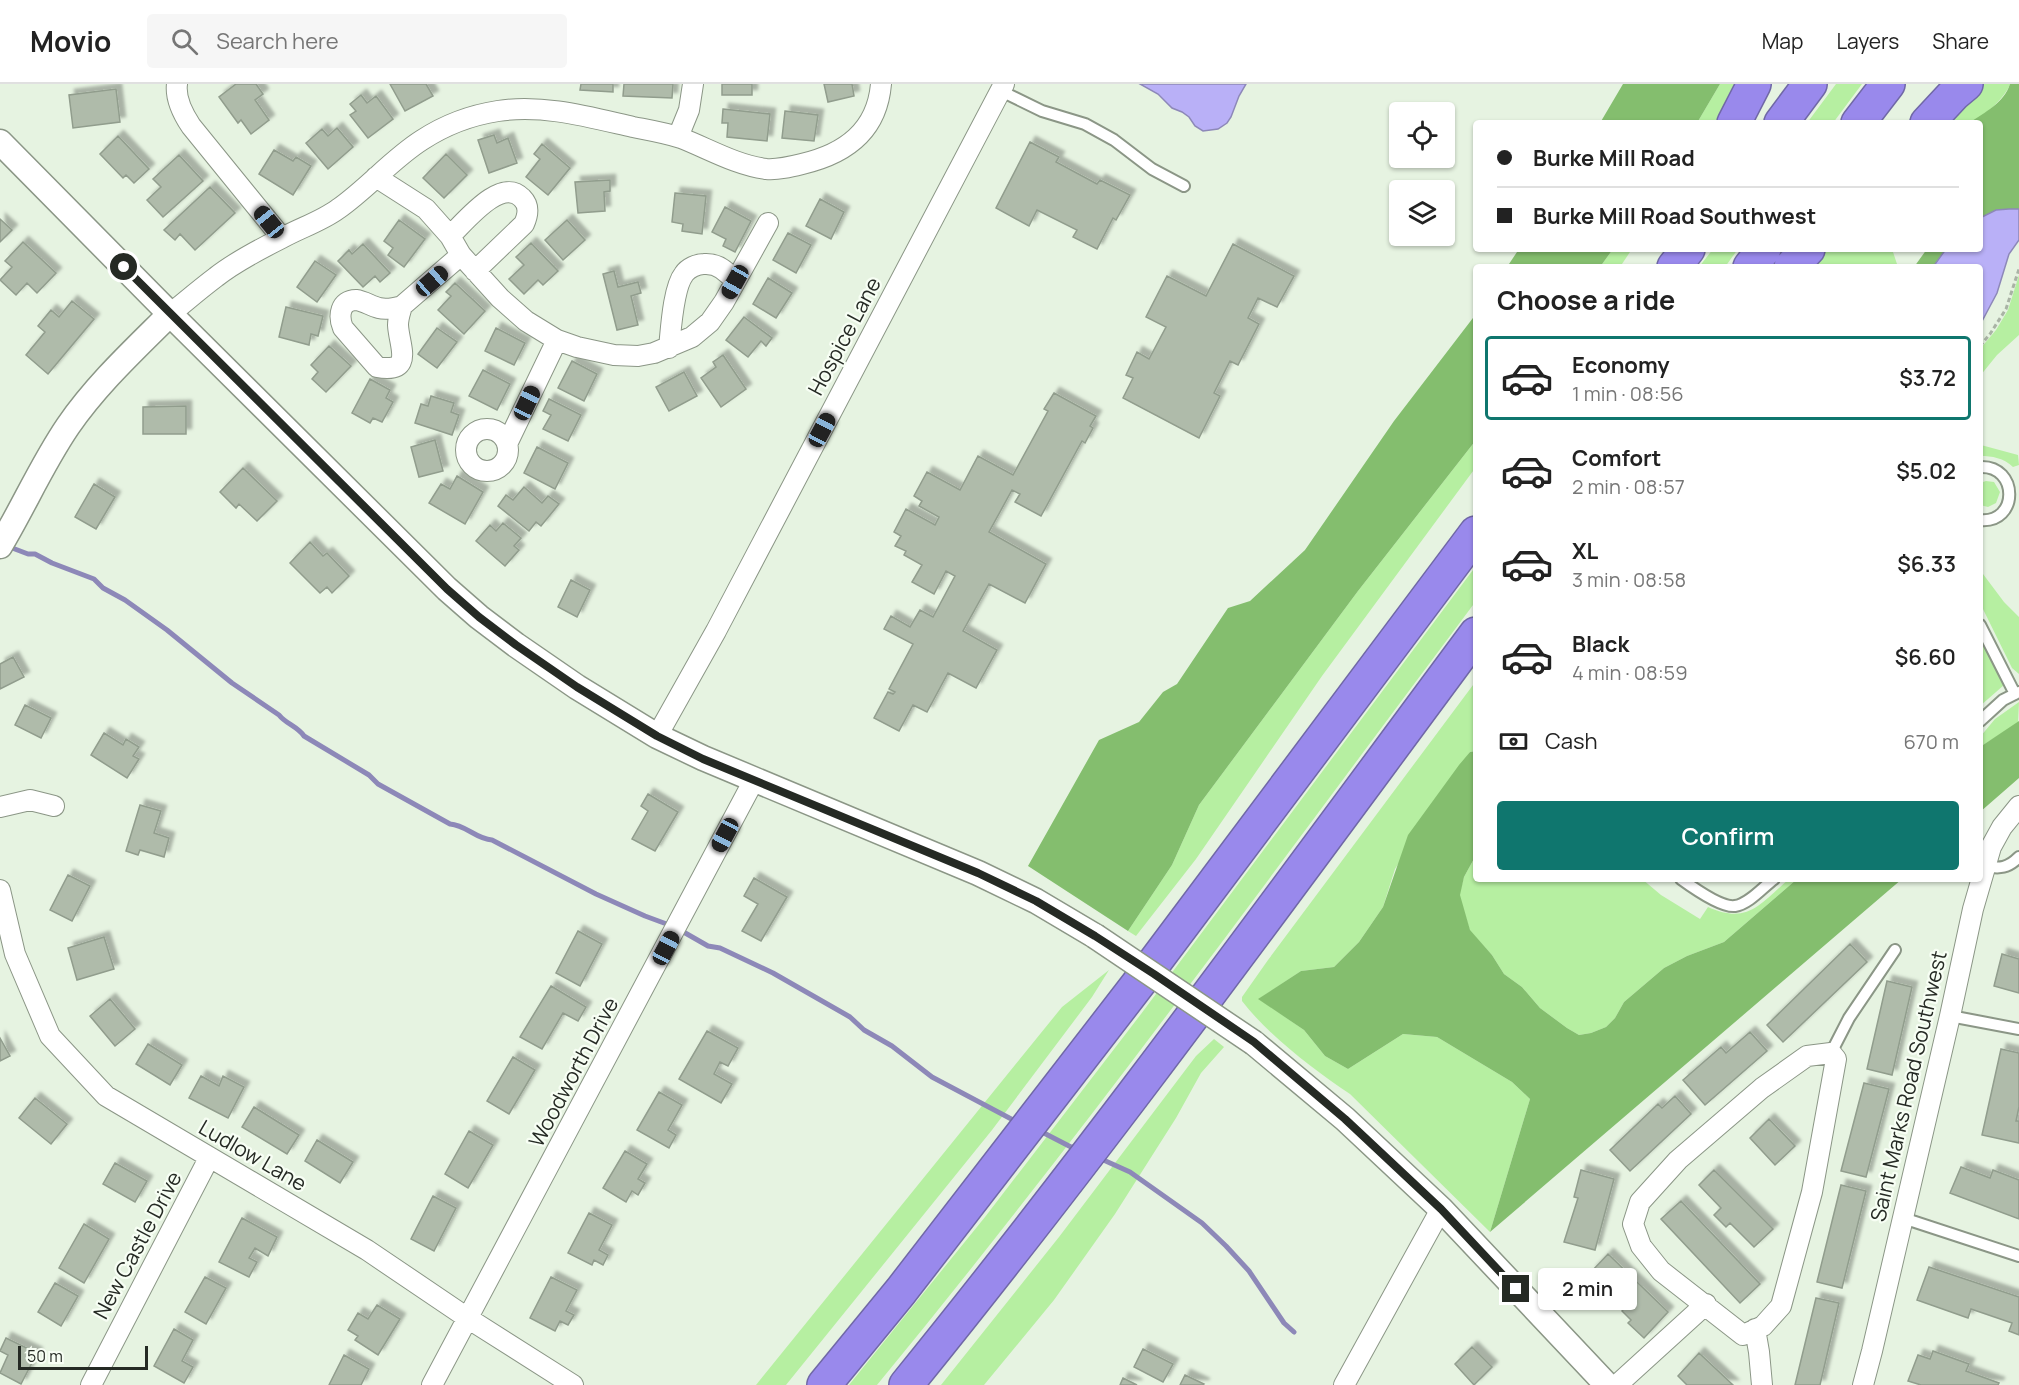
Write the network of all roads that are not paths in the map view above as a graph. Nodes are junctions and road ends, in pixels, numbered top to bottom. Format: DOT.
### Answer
graph roads {
  1 [pos="177,84"];
  2 [pos="693,84"];
  3 [pos="880,84"];
  4 [pos="1754,84"];
  5 [pos="1810,84"];
  6 [pos="1887,84"];
  7 [pos="1966,84"];
  8 [pos="1003,88"];
  9 [pos="1736,120"];
  10 [pos="1783,120"];
  11 [pos="1860,120"];
  12 [pos="1930,120"];
  13 [pos="678,137"];
  14 [pos="0,142"];
  15 [pos="376,177"];
  16 [pos="1184,186"];
  17 [pos="768,223"];
  18 [pos="450,236"];
  19 [pos="282,238"];
  20 [pos="1686,252"];
  21 [pos="1762,252"];
  22 [pos="1805,252"];
  23 [pos="461,255"];
  24 [pos="1676,264"];
  25 [pos="1752,264"];
  26 [pos="1794,264"];
  27 [pos="475,271"];
  28 [pos="735,282"];
  29 [pos="402,306"];
  30 [pos="170,314"];
  31 [pos="557,340"];
  32 [pos="669,348"];
  33 [pos="507,444"];
  34 [pos="1983,467"];
  35 [pos="2016,486"];
  36 [pos="1983,520"];
  37 [pos="1473,537"];
  38 [pos="0,546"];
  39 [pos="1983,631"];
  40 [pos="1473,638"];
  41 [pos="2017,693"];
  42 [pos="1983,718"];
  43 [pos="657,736"];
  44 [pos="754,780"];
  45 [pos="54,806"];
  46 [pos="2019,806"];
  47 [pos="0,807"];
  48 [pos="2019,857"];
  49 [pos="1985,866"];
  50 [pos="1983,873"];
  51 [pos="1686,882"];
  52 [pos="1770,882"];
  53 [pos="1981,882"];
  54 [pos="0,890"];
  55 [pos="1895,950"];
  56 [pos="8,956"];
  57 [pos="1950,1016"];
  58 [pos="2019,1029"];
  59 [pos="1831,1053"];
  60 [pos="209,1158"];
  61 [pos="1441,1209"];
  62 [pos="1903,1218"];
  63 [pos="2019,1256"];
  64 [pos="1706,1304"];
  65 [pos="469,1319"];
  66 [pos="1755,1329"];
  67 [pos="91,1385"];
  68 [pos="432,1385"];
  69 [pos="573,1385"];
  70 [pos="824,1385"];
  71 [pos="906,1385"];
  72 [pos="1344,1385"];
  73 [pos="1607,1385"];
  74 [pos="1617,1385"];
  75 [pos="1762,1385"];
  76 [pos="1863,1385"];
  1 -- 19 [label="street"];
  2 -- 13 [label="street"];
  3 -- 13 [label="street"];
  4 -- 9 [label="highway"];
  5 -- 10 [label="highway"];
  6 -- 11 [label="highway"];
  7 -- 12 [label="highway"];
  8 -- 16 [label="lane"];
  8 -- 43 [label="street, Hospice Lane"];
  13 -- 15 [label="street"];
  14 -- 30 [label="street"];
  15 -- 18 [label="street"];
  15 -- 19 [label="street"];
  17 -- 28 [label="street"];
  18 -- 23 [label="street"];
  18 -- 27 [label="street"];
  19 -- 30 [label="street"];
  20 -- 24 [label="highway"];
  21 -- 25 [label="highway"];
  22 -- 26 [label="highway"];
  23 -- 27 [label="street"];
  23 -- 29 [label="street"];
  27 -- 31 [label="street"];
  28 -- 32 [label="street"];
  28 -- 32 [label="street"];
  30 -- 38 [label="street"];
  30 -- 43 [label="street"];
  31 -- 32 [label="street"];
  31 -- 33 [label="street"];
  34 -- 35 [label="lane"];
  35 -- 36 [label="lane"];
  37 -- 70 [label="highway"];
  39 -- 41 [label="lane"];
  40 -- 71 [label="highway"];
  41 -- 42 [label="lane"];
  43 -- 44 [label="street"];
  44 -- 61 [label="street, bridge"];
  44 -- 65 [label="street, Woodworth Drive"];
  45 -- 47 [label="street"];
  46 -- 49 [label="street, Saint Marks Road Southwest"];
  48 -- 49 [label="lane"];
  49 -- 50 [label="street, Saint Marks Road Southwest"];
  51 -- 52 [label="lane"];
  53 -- 57 [label="street, Saint Marks Road Southwest"];
  54 -- 56 [label="street, Ludlow Lane"];
  55 -- 59 [label="lane"];
  56 -- 60 [label="street, Ludlow Lane"];
  57 -- 58 [label="lane"];
  57 -- 62 [label="street, Saint Marks Road Southwest"];
  59 -- 64 [label="street"];
  59 -- 66 [label="street"];
  60 -- 65 [label="street, Ludlow Lane"];
  60 -- 67 [label="street, New Castle Drive"];
  61 -- 72 [label="street"];
  61 -- 73 [label="street"];
  62 -- 63 [label="lane"];
  62 -- 76 [label="street, Saint Marks Road Southwest"];
  64 -- 66 [label="street"];
  64 -- 74 [label="street"];
  65 -- 68 [label="street, Woodworth Drive"];
  65 -- 69 [label="street, Ludlow Lane"];
  66 -- 75 [label="street"];
}
